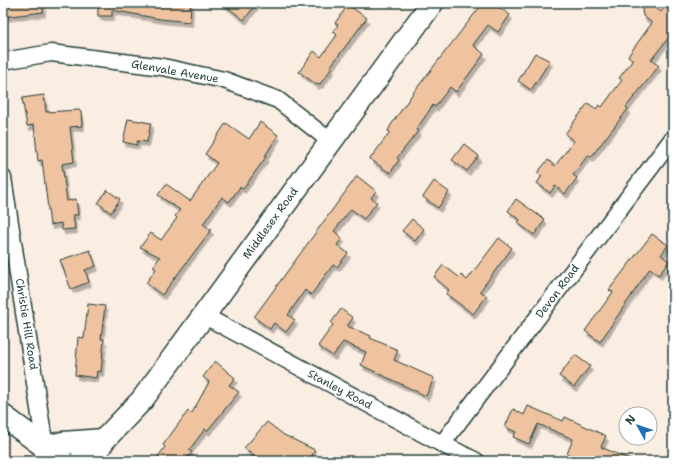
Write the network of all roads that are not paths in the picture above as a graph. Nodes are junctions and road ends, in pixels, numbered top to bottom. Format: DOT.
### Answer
graph roads {
  1 [pos="432,3"];
  2 [pos="3,61"];
  3 [pos="673,138"];
  4 [pos="330,141"];
  5 [pos="3,178"];
  6 [pos="203,315"];
  7 [pos="3,416"];
  8 [pos="104,440"];
  9 [pos="442,444"];
  10 [pos="46,454"];
  11 [pos="62,461"];
  12 [pos="81,461"];
  13 [pos="476,461"];
  1 -- 4 [label="street, Middlesex Road"];
  2 -- 4 [label="street, Glenvale Avenue"];
  3 -- 9 [label="street, Devon Road"];
  4 -- 6 [label="street, Middlesex Road"];
  5 -- 10 [label="street, Christie Hill Road"];
  6 -- 8 [label="street, Middlesex Road"];
  6 -- 9 [label="street, Stanley Road"];
  7 -- 10 [label="street"];
  8 -- 10 [label="street"];
  8 -- 12 [label="street, Middlesex Road"];
  9 -- 13 [label="street, Stanley Road"];
  10 -- 11 [label="street"];
}
